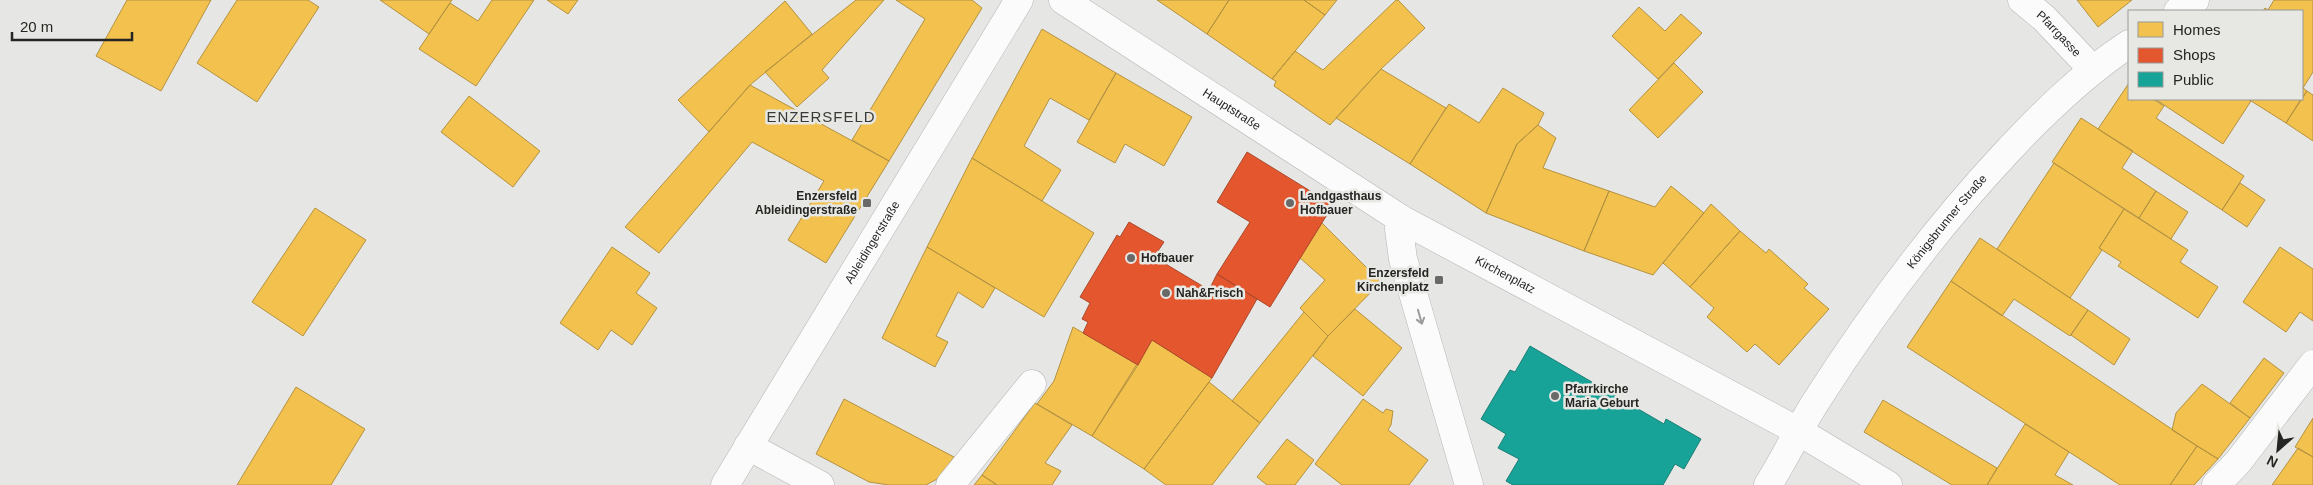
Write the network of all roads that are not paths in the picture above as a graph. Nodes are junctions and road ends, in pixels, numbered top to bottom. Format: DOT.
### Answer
graph roads {
  1 [pos="1019,0"];
  2 [pos="1063,0"];
  3 [pos="2022,0"];
  4 [pos="2195,0"];
  5 [pos="2180,10"];
  6 [pos="2128,45"];
  7 [pos="2093,70"];
  8 [pos="1401,219"];
  9 [pos="2313,364"];
  10 [pos="1032,384"];
  11 [pos="1798,431"];
  12 [pos="748,446"];
  13 [pos="724,485"];
  14 [pos="820,485"];
  15 [pos="950,485"];
  16 [pos="1469,485"];
  17 [pos="1768,485"];
  18 [pos="1888,485"];
  19 [pos="2216,485"];
  1 -- 12 [label="street, Ableidingerstraße"];
  2 -- 8 [label="street, Hauptstraße"];
  3 -- 7 [label="street, Pfarrgasse"];
  4 -- 5 [label="street"];
  6 -- 7 [label="street, Königsbrunner Straße"];
  7 -- 11 [label="street, Königsbrunner Straße"];
  8 -- 11 [label="street, Kirchenplatz"];
  8 -- 16 [label="street, one-way"];
  9 -- 19 [label="street"];
  10 -- 15 [label="street"];
  11 -- 17 [label="street"];
  11 -- 18 [label="street, Kirchenplatz"];
  12 -- 13 [label="street, Ableidingerstraße"];
  12 -- 14 [label="street"];
}
